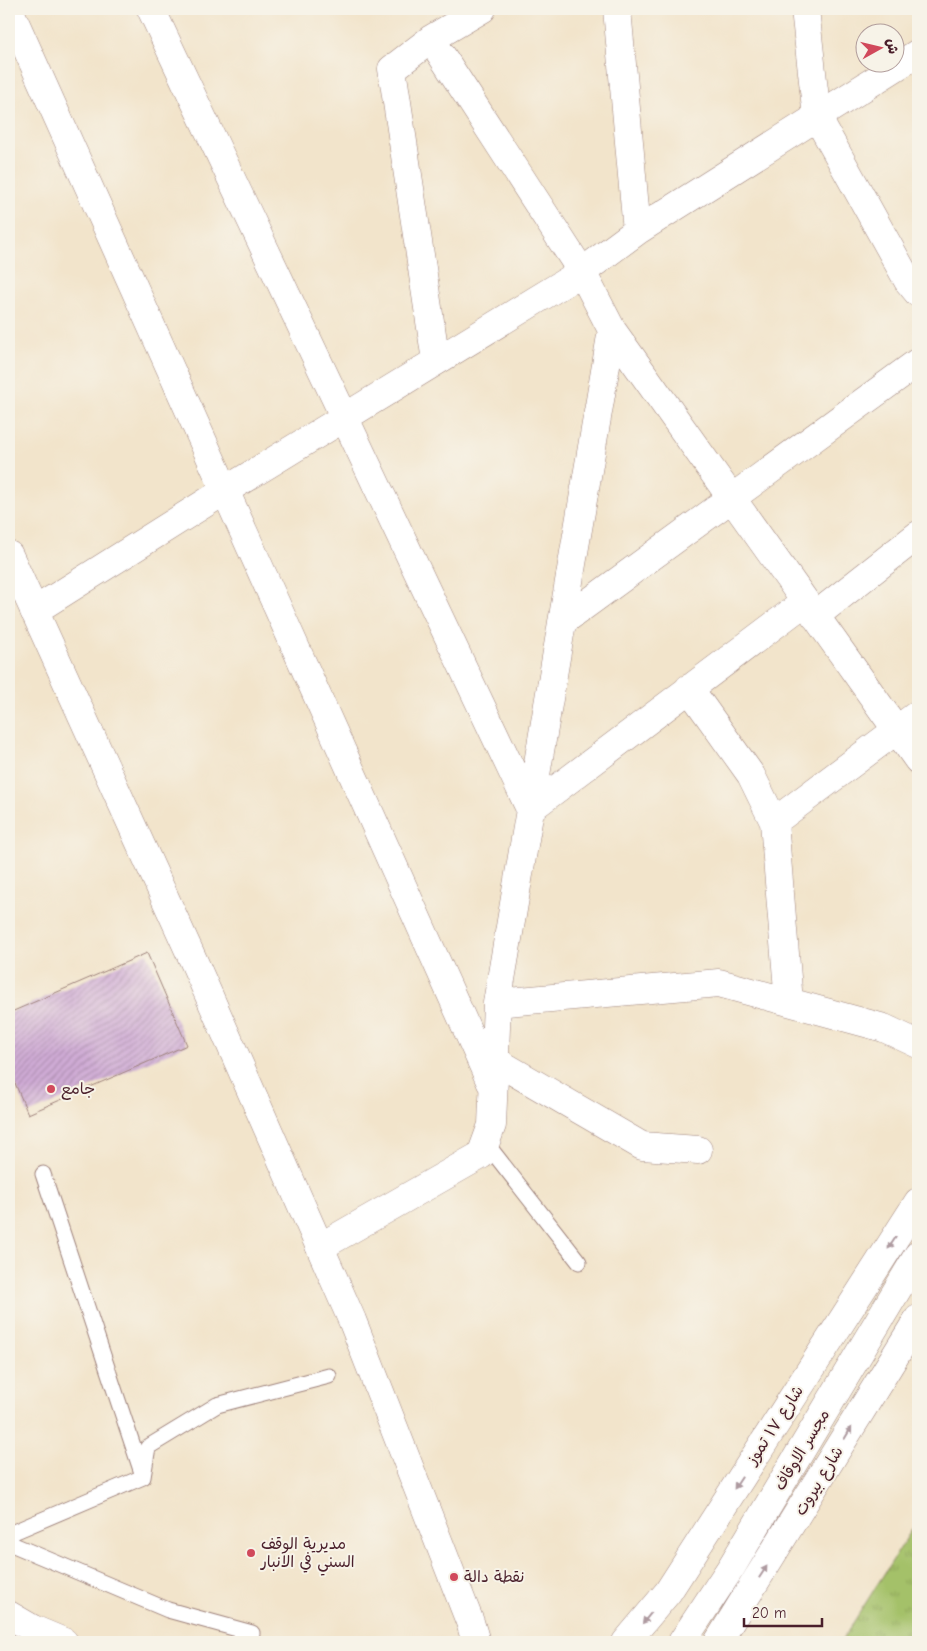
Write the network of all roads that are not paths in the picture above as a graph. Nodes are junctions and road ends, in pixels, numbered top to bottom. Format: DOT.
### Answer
graph roads {
  1 [pos="151,9"];
  2 [pos="482,9"];
  3 [pos="617,9"];
  4 [pos="805,9"];
  5 [pos="11,11"];
  6 [pos="431,39"];
  7 [pos="918,53"];
  8 [pos="817,117"];
  9 [pos="637,231"];
  10 [pos="582,272"];
  11 [pos="918,293"];
  12 [pos="612,330"];
  13 [pos="436,361"];
  14 [pos="918,362"];
  15 [pos="345,417"];
  16 [pos="226,490"];
  17 [pos="732,498"];
  18 [pos="918,536"];
  19 [pos="9,555"];
  20 [pos="810,609"];
  21 [pos="34,611"];
  22 [pos="562,622"];
  23 [pos="689,688"];
  24 [pos="918,714"];
  25 [pos="896,731"];
  26 [pos="918,760"];
  27 [pos="530,809"];
  28 [pos="774,822"];
  29 [pos="789,1002"];
  30 [pos="497,1003"];
  31 [pos="918,1044"];
  32 [pos="494,1060"];
  33 [pos="493,1089"];
  34 [pos="486,1143"];
  35 [pos="698,1150"];
  36 [pos="43,1174"];
  37 [pos="918,1202"];
  38 [pos="320,1247"];
  39 [pos="918,1255"];
  40 [pos="579,1262"];
  41 [pos="918,1319"];
  42 [pos="330,1376"];
  43 [pos="143,1477"];
  44 [pos="9,1534"];
  45 [pos="9,1543"];
  46 [pos="9,1615"];
  47 [pos="252,1633"];
  48 [pos="64,1642"];
  49 [pos="476,1642"];
  50 [pos="626,1642"];
  51 [pos="682,1642"];
  52 [pos="718,1642"];
  1 -- 15 [label="street"];
  2 -- 6 [label="street"];
  3 -- 9 [label="street"];
  4 -- 8 [label="street"];
  5 -- 16 [label="street"];
  6 -- 10 [label="street"];
  6 -- 13 [label="street"];
  7 -- 8 [label="street"];
  8 -- 9 [label="street"];
  8 -- 11 [label="street"];
  9 -- 10 [label="street"];
  10 -- 12 [label="street"];
  10 -- 13 [label="street"];
  12 -- 17 [label="street"];
  12 -- 22 [label="street"];
  13 -- 15 [label="street"];
  14 -- 17 [label="street"];
  15 -- 16 [label="street"];
  15 -- 27 [label="street"];
  16 -- 21 [label="street"];
  16 -- 33 [label="street"];
  17 -- 20 [label="street"];
  17 -- 22 [label="street"];
  18 -- 20 [label="street"];
  19 -- 21 [label="street"];
  20 -- 23 [label="street"];
  20 -- 25 [label="street"];
  21 -- 38 [label="street"];
  22 -- 27 [label="street"];
  23 -- 27 [label="street"];
  23 -- 28 [label="street"];
  24 -- 25 [label="street"];
  25 -- 26 [label="street"];
  25 -- 28 [label="street"];
  27 -- 30 [label="street"];
  28 -- 29 [label="street"];
  29 -- 30 [label="street"];
  29 -- 31 [label="street"];
  30 -- 32 [label="street"];
  32 -- 33 [label="street"];
  32 -- 35 [label="street"];
  33 -- 34 [label="street"];
  34 -- 38 [label="street"];
  34 -- 40 [label="lane"];
  36 -- 43 [label="lane"];
  37 -- 50 [label="street, شارع ١٧ تموز, one-way"];
  38 -- 49 [label="street"];
  39 -- 51 [label="street, مجسر الاوقاف"];
  52 -- 41 [label="street, شارع بيروت, one-way"];
  42 -- 43 [label="lane"];
  43 -- 44 [label="lane"];
  45 -- 47 [label="lane"];
  46 -- 48 [label="street"];
}
